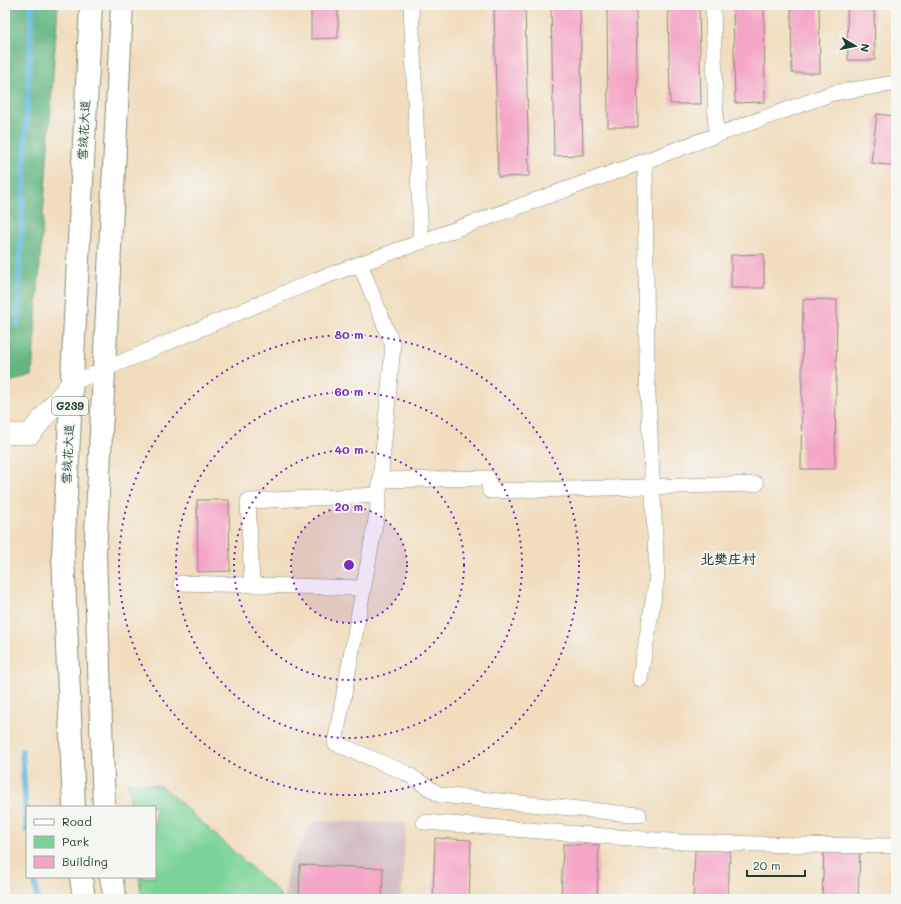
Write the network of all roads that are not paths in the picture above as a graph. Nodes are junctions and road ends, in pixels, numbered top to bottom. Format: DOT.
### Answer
graph roads {
  1 [pos="90,5"];
  2 [pos="122,5"];
  3 [pos="411,5"];
  4 [pos="713,5"];
  5 [pos="896,83"];
  6 [pos="716,135"];
  7 [pos="645,161"];
  8 [pos="421,242"];
  9 [pos="360,264"];
  10 [pos="104,370"];
  11 [pos="72,383"];
  12 [pos="5,434"];
  13 [pos="380,480"];
  14 [pos="756,484"];
  15 [pos="653,487"];
  16 [pos="379,495"];
  17 [pos="181,583"];
  18 [pos="252,585"];
  19 [pos="363,588"];
  20 [pos="640,679"];
  21 [pos="74,806"];
  22 [pos="104,806"];
  23 [pos="640,815"];
  24 [pos="424,822"];
  25 [pos="896,846"];
  26 [pos="81,878"];
  27 [pos="112,878"];
  28 [pos="84,899"];
  29 [pos="115,899"];
  1 -- 11 [label="highway, 雪绒花大道 / G239"];
  2 -- 10 [label="highway, G239"];
  3 -- 8 [label="street"];
  4 -- 6 [label="street"];
  5 -- 6 [label="street"];
  6 -- 7 [label="street"];
  7 -- 8 [label="street"];
  7 -- 15 [label="street"];
  8 -- 9 [label="street"];
  9 -- 10 [label="street"];
  9 -- 13 [label="street"];
  10 -- 11 [label="street"];
  10 -- 22 [label="highway, G239"];
  11 -- 12 [label="street"];
  11 -- 21 [label="highway, 雪绒花大道 / G239"];
  13 -- 15 [label="street"];
  13 -- 16 [label="street"];
  14 -- 15 [label="street"];
  15 -- 20 [label="street"];
  16 -- 18 [label="street"];
  16 -- 19 [label="street"];
  17 -- 18 [label="street"];
  18 -- 19 [label="street"];
  19 -- 23 [label="street"];
  24 -- 25 [label="street"];
  26 -- 28 [label="highway"];
  27 -- 29 [label="highway"];
}
